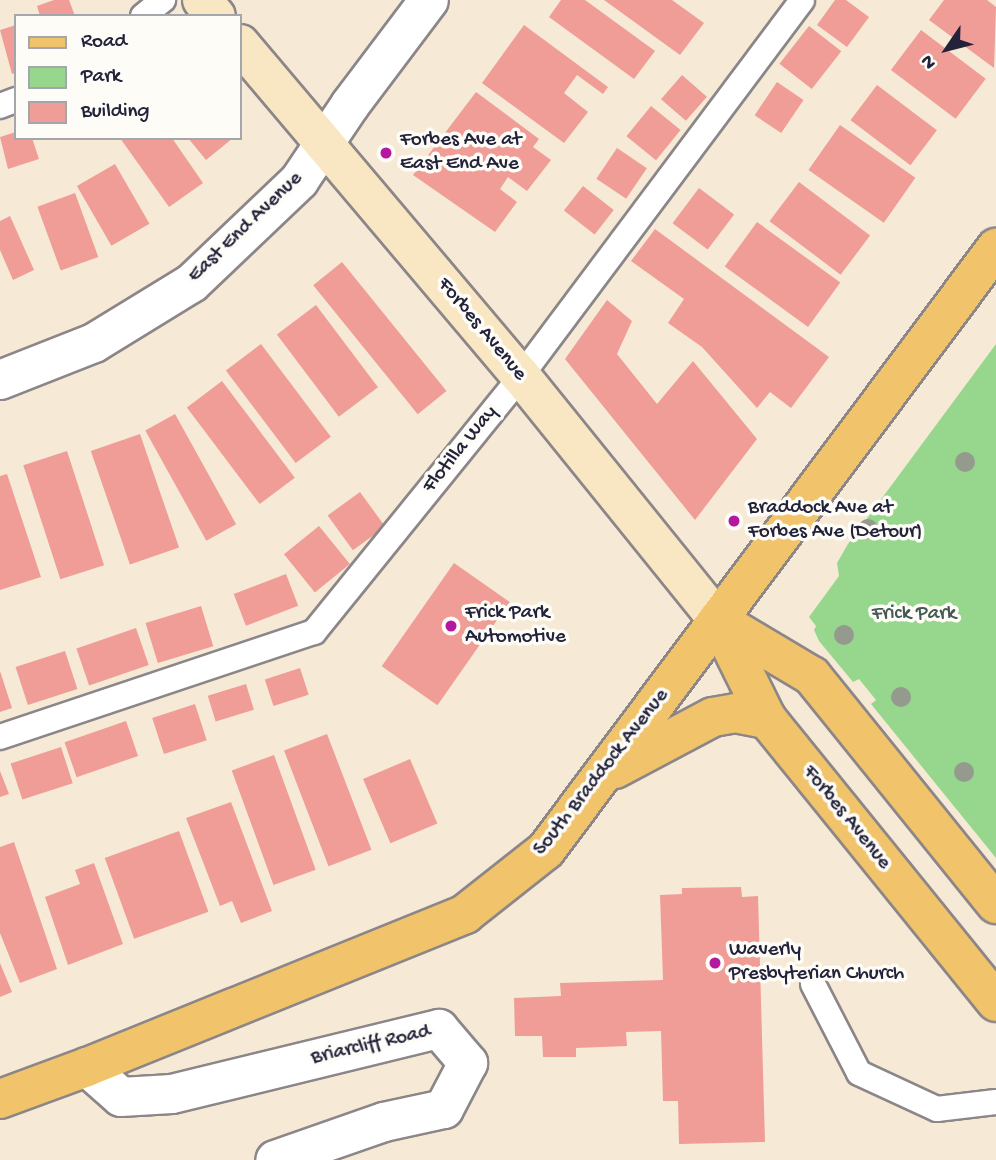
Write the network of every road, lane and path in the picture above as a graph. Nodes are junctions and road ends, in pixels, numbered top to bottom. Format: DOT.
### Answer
graph roads {
  1 [pos="163,0"];
  2 [pos="202,0"];
  3 [pos="429,0"];
  4 [pos="802,0"];
  5 [pos="146,14"];
  6 [pos="214,14"];
  7 [pos="242,46"];
  8 [pos="324,145"];
  9 [pos="996,248"];
  10 [pos="521,376"];
  11 [pos="0,380"];
  12 [pos="718,620"];
  13 [pos="767,719"];
  14 [pos="0,737"];
  15 [pos="601,777"];
  16 [pos="996,904"];
  17 [pos="813,984"];
  18 [pos="996,1002"];
  19 [pos="87,1068"];
  20 [pos="0,1099"];
  21 [pos="996,1102"];
  22 [pos="275,1160"];
  1 -- 5 [label="lane"];
  2 -- 6 [label="street"];
  3 -- 8 [label="street, East End Avenue"];
  4 -- 10 [label="lane, Flotilla Way"];
  7 -- 8 [label="street, Forbes Avenue"];
  8 -- 10 [label="street, Forbes Avenue"];
  8 -- 11 [label="street, East End Avenue"];
  9 -- 12 [label="main road, South Braddock Avenue"];
  10 -- 12 [label="street, Forbes Avenue"];
  10 -- 14 [label="lane, Flotilla Way"];
  12 -- 13 [label="main road, Forbes Avenue"];
  12 -- 15 [label="main road, South Braddock Avenue"];
  12 -- 16 [label="main road, Forbes Avenue"];
  13 -- 15 [label="main road"];
  13 -- 18 [label="main road, Forbes Avenue"];
  15 -- 19 [label="main road, South Braddock Avenue"];
  17 -- 21 [label="lane"];
  19 -- 20 [label="main road, South Braddock Avenue"];
  19 -- 22 [label="street, Briarcliff Road"];
}
